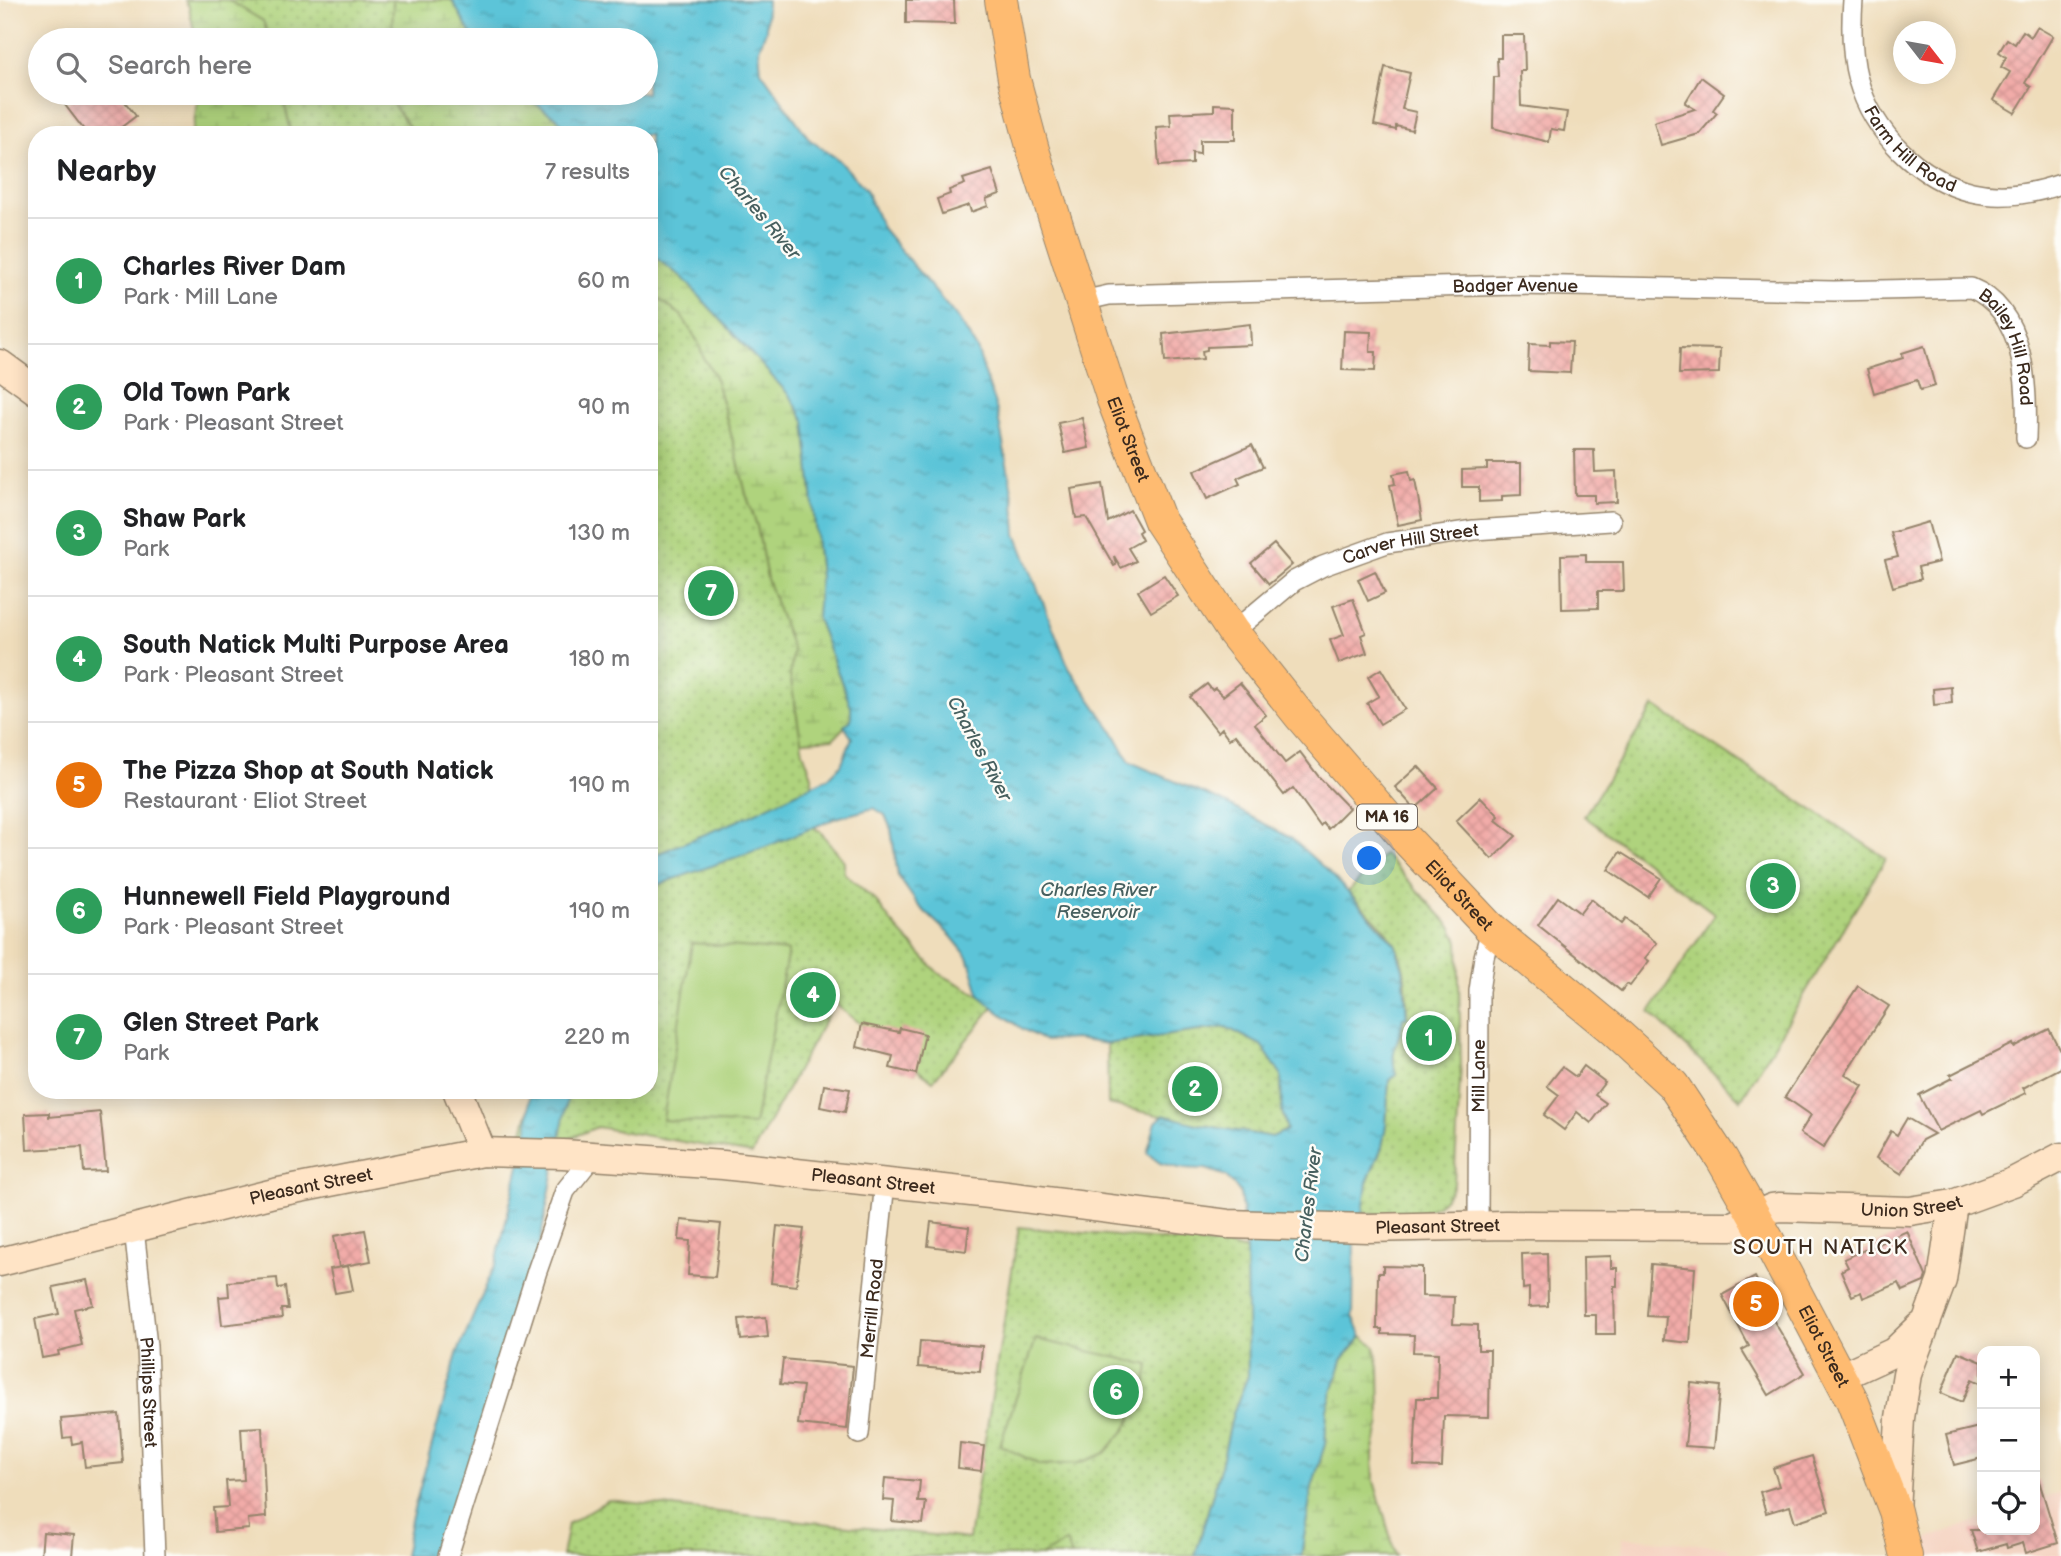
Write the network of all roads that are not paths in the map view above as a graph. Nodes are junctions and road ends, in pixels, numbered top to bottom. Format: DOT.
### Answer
graph roads {
  1 [pos="1001,0"];
  2 [pos="1853,0"];
  3 [pos="2061,184"];
  4 [pos="1949,287"];
  5 [pos="1082,301"];
  6 [pos="0,364"];
  7 [pos="28,384"];
  8 [pos="2026,438"];
  9 [pos="1611,521"];
  10 [pos="1233,632"];
  11 [pos="1491,929"];
  12 [pos="461,1099"];
  13 [pos="482,1152"];
  14 [pos="592,1157"];
  15 [pos="2061,1157"];
  16 [pos="884,1182"];
  17 [pos="1953,1204"];
  18 [pos="1755,1217"];
  19 [pos="1478,1225"];
  20 [pos="134,1229"];
  21 [pos="0,1262"];
  22 [pos="1928,1316"];
  23 [pos="1840,1377"];
  24 [pos="859,1434"];
  25 [pos="1895,1511"];
  26 [pos="155,1556"];
  27 [pos="448,1556"];
  28 [pos="1906,1556"];
  1 -- 5 [label="main road, Eliot Street / MA 16"];
  2 -- 3 [label="street, Farm Hill Road"];
  4 -- 5 [label="street, Badger Avenue"];
  4 -- 8 [label="street, Bailey Hill Road"];
  5 -- 10 [label="main road, Eliot Street / MA 16"];
  6 -- 7 [label="main road"];
  9 -- 10 [label="street, Carver Hill Street"];
  10 -- 11 [label="main road, Eliot Street / MA 16"];
  11 -- 18 [label="main road, Eliot Street / MA 16"];
  11 -- 19 [label="street, Mill Lane"];
  12 -- 13 [label="main road"];
  13 -- 14 [label="main road, Pleasant Street"];
  13 -- 20 [label="main road, Pleasant Street"];
  14 -- 16 [label="main road, Pleasant Street"];
  14 -- 27 [label="street"];
  15 -- 17 [label="main road, Union Street"];
  16 -- 19 [label="main road, Pleasant Street"];
  16 -- 24 [label="street, Merrill Road"];
  17 -- 18 [label="main road, Union Street"];
  17 -- 22 [label="main road"];
  18 -- 19 [label="main road, Pleasant Street"];
  18 -- 23 [label="main road, Eliot Street / MA 16"];
  20 -- 21 [label="main road, Pleasant Street"];
  20 -- 26 [label="street, Phillips Street"];
  22 -- 23 [label="main road"];
  22 -- 25 [label="main road"];
  23 -- 25 [label="main road, Eliot Street / MA 16"];
  25 -- 28 [label="main road, Eliot Street / MA 16"];
}
